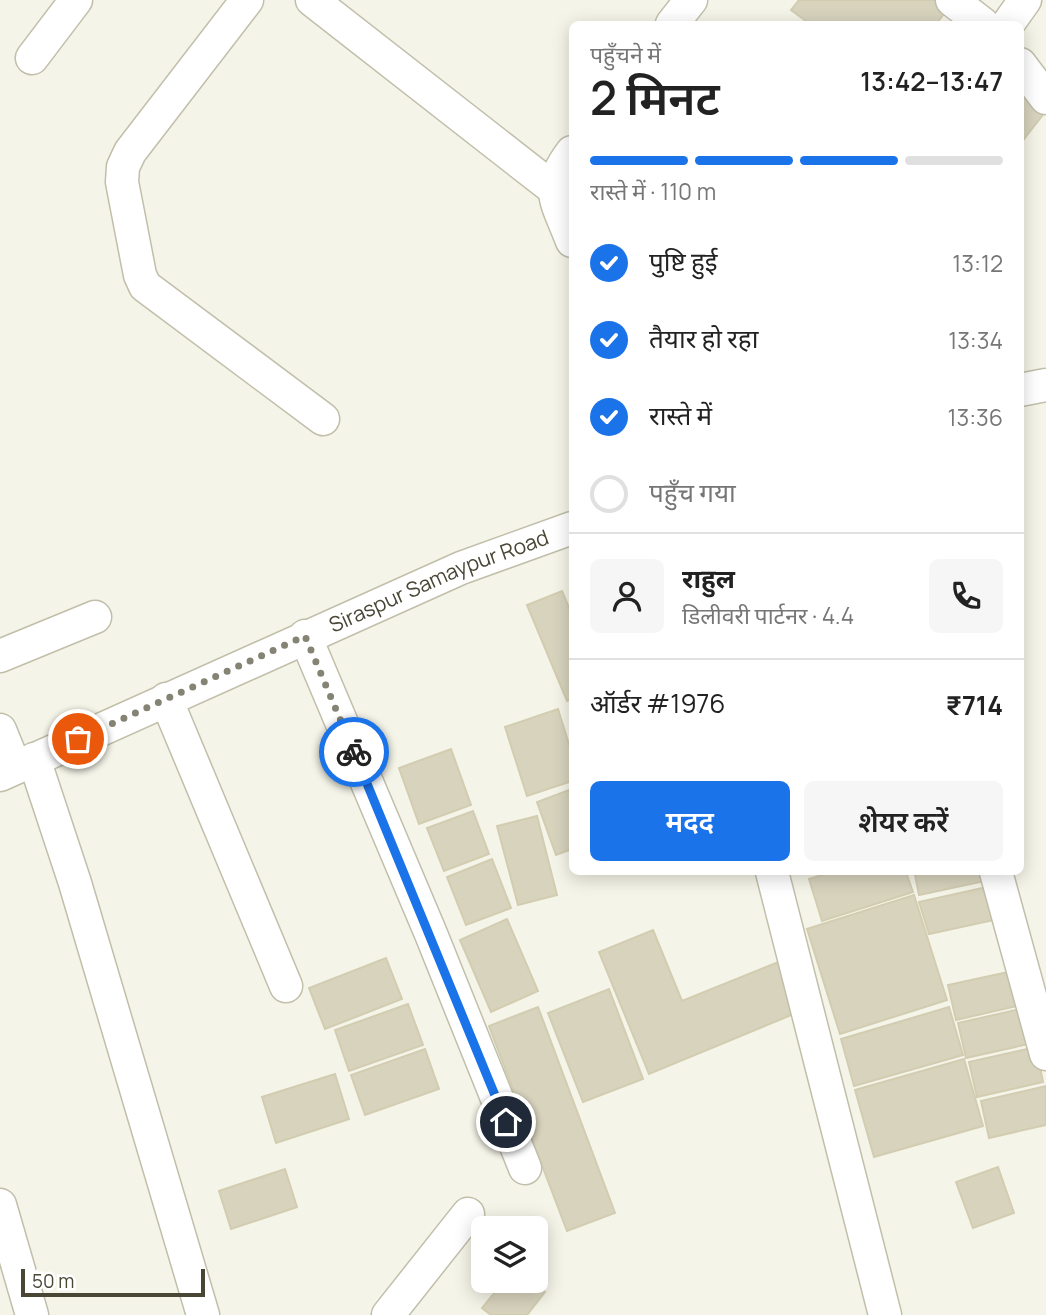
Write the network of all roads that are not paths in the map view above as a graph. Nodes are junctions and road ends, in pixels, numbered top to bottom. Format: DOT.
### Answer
graph roads {
  1 [pos="76,0"];
  2 [pos="247,0"];
  3 [pos="312,0"];
  4 [pos="691,0"];
  5 [pos="952,0"];
  6 [pos="1025,0"];
  7 [pos="674,21"];
  8 [pos="979,21"];
  9 [pos="1010,21"];
  10 [pos="32,58"];
  11 [pos="1024,69"];
  12 [pos="1046,98"];
  13 [pos="569,156"];
  14 [pos="554,189"];
  15 [pos="569,232"];
  16 [pos="1046,385"];
  17 [pos="1024,389"];
  18 [pos="323,419"];
  19 [pos="569,529"];
  20 [pos="94,617"];
  21 [pos="305,636"];
  22 [pos="0,656"];
  23 [pos="166,699"];
  24 [pos="0,730"];
  25 [pos="16,767"];
  26 [pos="773,875"];
  27 [pos="997,875"];
  28 [pos="286,986"];
  29 [pos="1046,1054"];
  30 [pos="525,1168"];
  31 [pos="0,1205"];
  32 [pos="468,1214"];
  33 [pos="32,1315"];
  34 [pos="203,1315"];
  35 [pos="388,1315"];
  36 [pos="885,1315"];
  1 -- 10 [label="street"];
  2 -- 18 [label="street"];
  3 -- 14 [label="street"];
  4 -- 7 [label="street"];
  5 -- 8 [label="street"];
  6 -- 9 [label="street"];
  11 -- 12 [label="street"];
  13 -- 14 [label="street"];
  14 -- 15 [label="street"];
  16 -- 17 [label="street"];
  19 -- 21 [label="street, Siraspur Samaypur Road"];
  20 -- 22 [label="street"];
  21 -- 23 [label="street, Siraspur Samaypur Road"];
  21 -- 30 [label="street"];
  23 -- 25 [label="street, Siraspur Samaypur Road"];
  23 -- 28 [label="street"];
  24 -- 25 [label="street"];
  25 -- 34 [label="street"];
  26 -- 36 [label="street"];
  27 -- 29 [label="street"];
  31 -- 33 [label="street"];
  32 -- 35 [label="street"];
}
